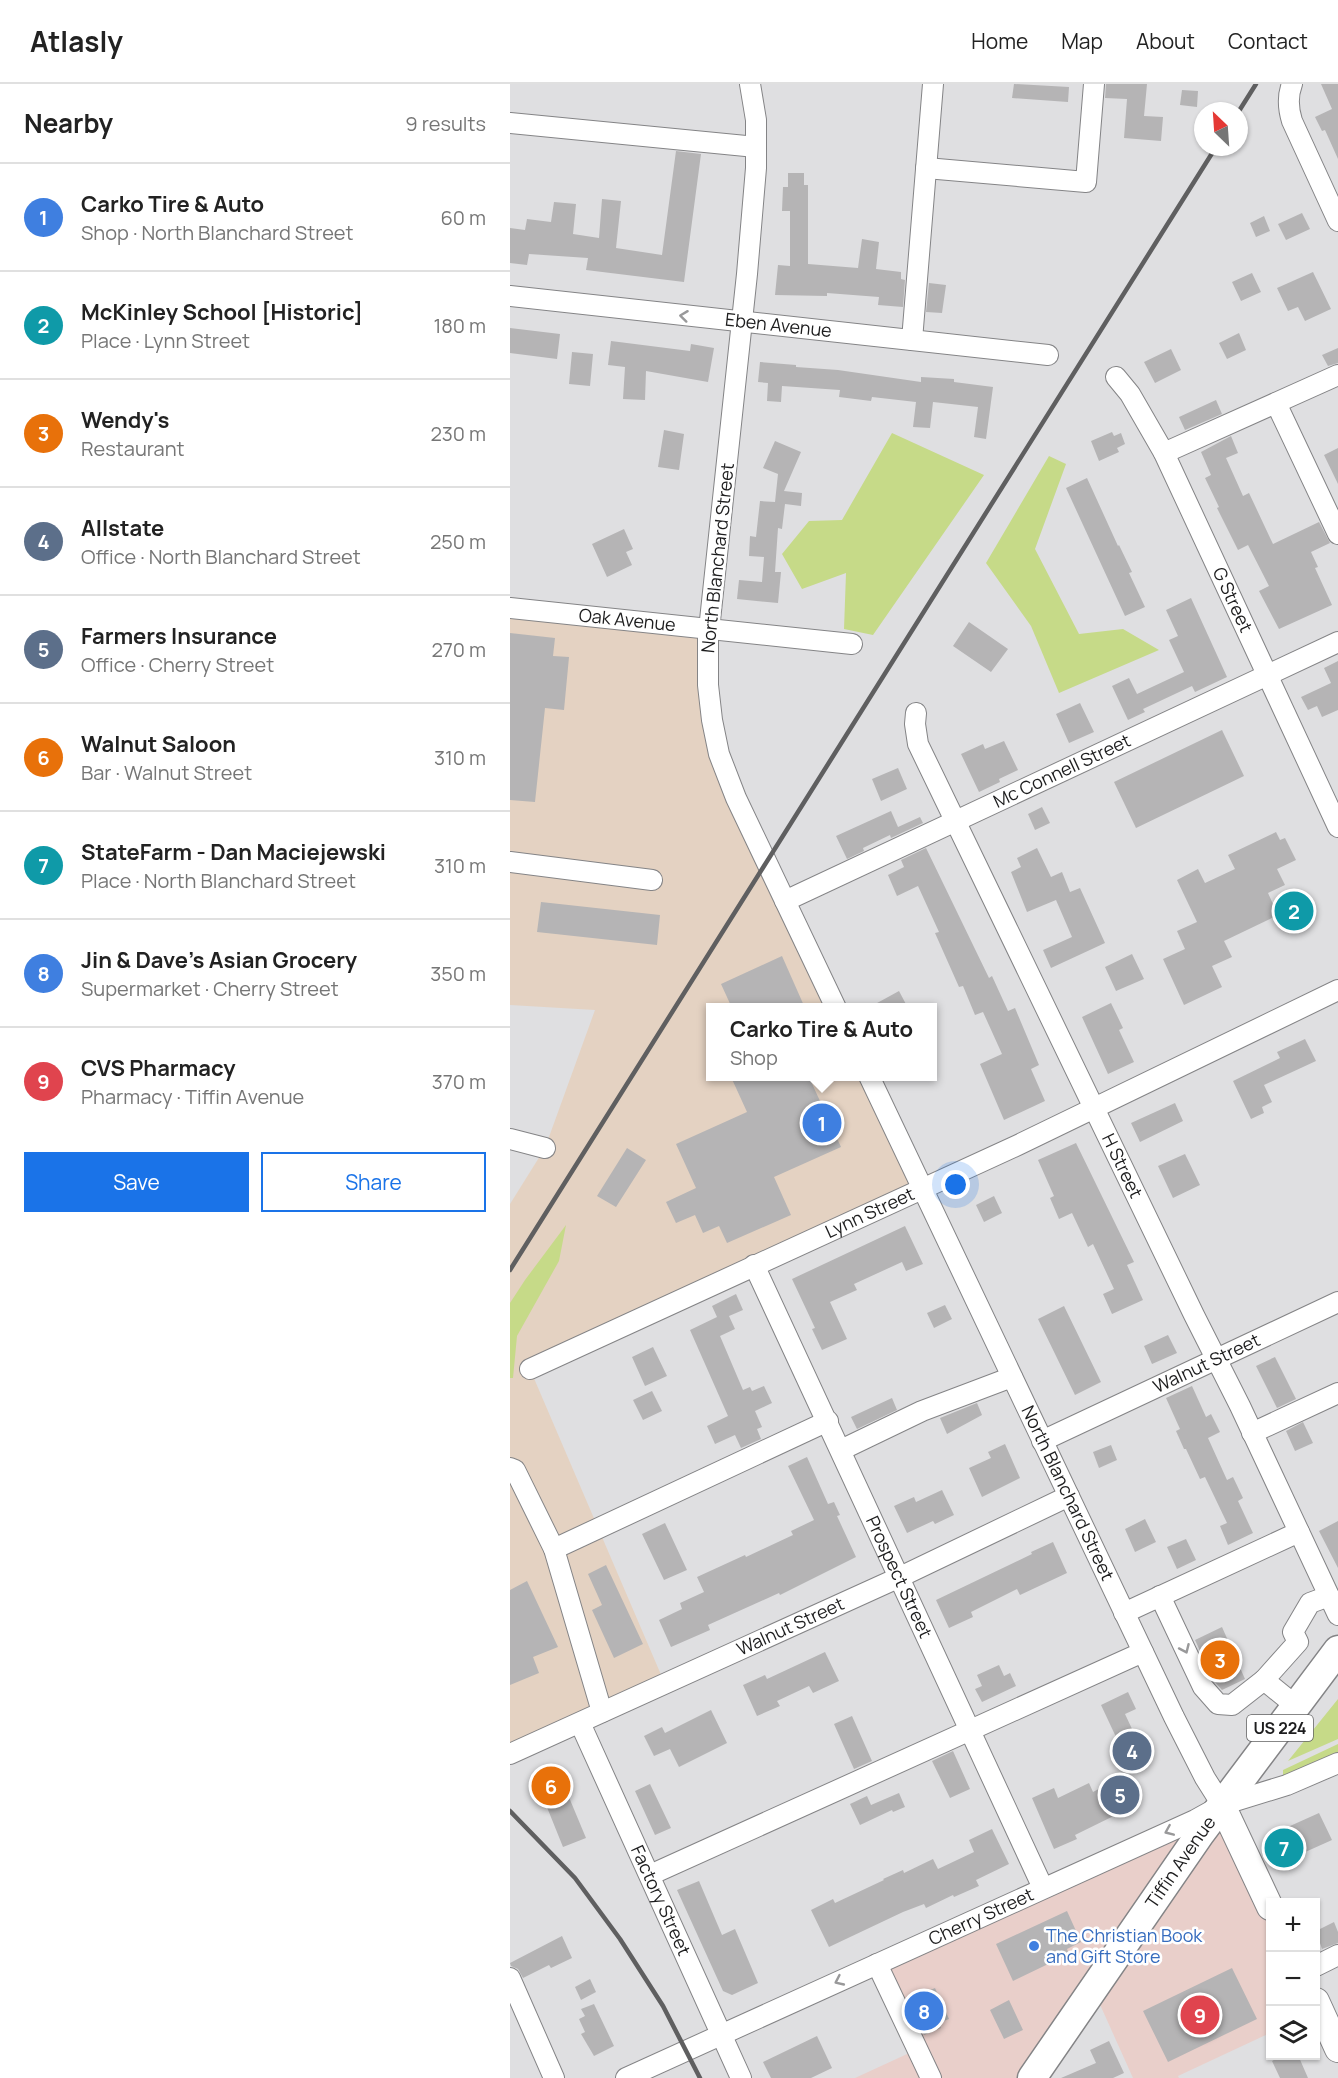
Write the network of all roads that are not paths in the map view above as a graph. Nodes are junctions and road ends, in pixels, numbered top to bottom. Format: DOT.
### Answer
graph roads {
  1 [pos="750,84"];
  2 [pos="933,84"];
  3 [pos="1094,84"];
  4 [pos="1290,89"];
  5 [pos="510,123"];
  6 [pos="756,147"];
  7 [pos="926,168"];
  8 [pos="1338,221"];
  9 [pos="510,296"];
  10 [pos="742,323"];
  11 [pos="912,340"];
  12 [pos="1048,355"];
  13 [pos="1338,375"];
  14 [pos="1116,377"];
  15 [pos="1276,403"];
  16 [pos="1164,453"];
  17 [pos="1338,534"];
  18 [pos="510,608"];
  19 [pos="710,629"];
  20 [pos="1338,642"];
  21 [pos="852,644"];
  22 [pos="1266,676"];
  23 [pos="916,713"];
  24 [pos="957,822"];
  25 [pos="1338,827"];
  26 [pos="510,862"];
  27 [pos="652,880"];
  28 [pos="785,902"];
  29 [pos="1338,990"];
  30 [pos="834,1003"];
  31 [pos="871,1081"];
  32 [pos="1095,1108"];
  33 [pos="510,1139"];
  34 [pos="545,1148"];
  35 [pos="922,1189"];
  36 [pos="754,1265"];
  37 [pos="1338,1302"];
  38 [pos="1217,1360"];
  39 [pos="530,1369"];
  40 [pos="1012,1377"];
  41 [pos="1338,1393"];
  42 [pos="828,1421"];
  43 [pos="1252,1433"];
  44 [pos="1042,1441"];
  45 [pos="841,1450"];
  46 [pos="510,1468"];
  47 [pos="1069,1496"];
  48 [pos="1299,1532"];
  49 [pos="554,1549"];
  50 [pos="900,1577"];
  51 [pos="1160,1596"];
  52 [pos="1329,1596"];
  53 [pos="1124,1613"];
  54 [pos="1338,1615"];
  55 [pos="1338,1650"];
  56 [pos="1143,1652"];
  57 [pos="1264,1680"];
  58 [pos="1296,1706"];
  59 [pos="602,1712"];
  60 [pos="580,1723"];
  61 [pos="971,1731"];
  62 [pos="510,1754"];
  63 [pos="1338,1763"];
  64 [pos="1222,1805"];
  65 [pos="650,1875"];
  66 [pos="1043,1888"];
  67 [pos="1266,1898"];
  68 [pos="1338,1956"];
  69 [pos="877,1964"];
  70 [pos="1320,1964"];
  71 [pos="510,1978"];
  72 [pos="1318,2006"];
  73 [pos="720,2034"];
  74 [pos="1338,2049"];
  75 [pos="1037,2076"];
  76 [pos="554,2078"];
  77 [pos="626,2078"];
  78 [pos="741,2078"];
  79 [pos="931,2078"];
  1 -- 6 [label="street, North Blanchard Street"];
  2 -- 7 [label="street"];
  3 -- 7 [label="street"];
  4 -- 8 [label="street"];
  5 -- 6 [label="street"];
  6 -- 10 [label="street, North Blanchard Street"];
  7 -- 11 [label="street"];
  10 -- 9 [label="street, Eben Avenue, one-way"];
  10 -- 11 [label="street, Eben Avenue"];
  10 -- 19 [label="street, North Blanchard Street"];
  11 -- 12 [label="street, Eben Avenue"];
  13 -- 15 [label="street"];
  14 -- 16 [label="street, G Street"];
  15 -- 16 [label="street"];
  15 -- 17 [label="street"];
  16 -- 22 [label="street, G Street"];
  18 -- 19 [label="street, Oak Avenue"];
  19 -- 21 [label="street, Oak Avenue"];
  19 -- 28 [label="street, North Blanchard Street"];
  20 -- 22 [label="street, Mc Connell Street"];
  22 -- 24 [label="street, Mc Connell Street"];
  22 -- 25 [label="street, G Street"];
  23 -- 24 [label="street, H Street"];
  24 -- 28 [label="street, Mc Connell Street"];
  24 -- 32 [label="street, H Street"];
  26 -- 27 [label="street"];
  28 -- 30 [label="street, North Blanchard Street"];
  29 -- 32 [label="street, Lynn Street"];
  31 -- 35 [label="street, North Blanchard Street"];
  32 -- 35 [label="street, Lynn Street"];
  32 -- 38 [label="street, H Street"];
  33 -- 34 [label="street"];
  35 -- 36 [label="street, Lynn Street"];
  35 -- 40 [label="street, North Blanchard Street"];
  36 -- 39 [label="street, Lynn Street"];
  36 -- 42 [label="street, Prospect Street"];
  37 -- 38 [label="street, Walnut Street"];
  38 -- 43 [label="street, H Street"];
  38 -- 44 [label="street, Walnut Street"];
  40 -- 44 [label="street, North Blanchard Street"];
  40 -- 45 [label="street"];
  41 -- 43 [label="street"];
  42 -- 45 [label="street, Prospect Street"];
  42 -- 49 [label="street"];
  43 -- 48 [label="street, H Street"];
  44 -- 47 [label="street, North Blanchard Street"];
  45 -- 50 [label="street, Prospect Street"];
  46 -- 49 [label="street"];
  47 -- 50 [label="street, Walnut Street"];
  47 -- 53 [label="street, North Blanchard Street"];
  48 -- 51 [label="street"];
  48 -- 52 [label="street, H Street"];
  49 -- 59 [label="street"];
  50 -- 59 [label="street, Walnut Street"];
  50 -- 61 [label="street, Prospect Street"];
  51 -- 53 [label="street"];
  51 -- 57 [label="street, one-way"];
  52 -- 54 [label="street, H Street"];
  52 -- 57 [label="street"];
  53 -- 56 [label="street, North Blanchard Street"];
  55 -- 58 [label="highway, Tiffin Avenue / US 224"];
  56 -- 61 [label="street"];
  56 -- 64 [label="street, North Blanchard Street"];
  57 -- 58 [label="street"];
  58 -- 64 [label="highway, Tiffin Avenue / US 224"];
  59 -- 60 [label="street, Walnut Street"];
  60 -- 62 [label="street, Walnut Street"];
  60 -- 65 [label="street, Factory Street"];
  61 -- 65 [label="street"];
  61 -- 66 [label="street, Prospect Street"];
  63 -- 64 [label="street, Cherry Street"];
  64 -- 66 [label="street, Cherry Street, one-way"];
  64 -- 67 [label="main road, North Blanchard Street"];
  64 -- 75 [label="highway, Tiffin Avenue / US 224"];
  65 -- 73 [label="street, Factory Street"];
  66 -- 69 [label="street, Cherry Street"];
  68 -- 70 [label="street"];
  69 -- 73 [label="street, Cherry Street, one-way"];
  69 -- 79 [label="street"];
  71 -- 76 [label="street"];
  72 -- 74 [label="main road"];
  73 -- 77 [label="street, Cherry Street"];
  73 -- 78 [label="street, Factory Street"];
}
